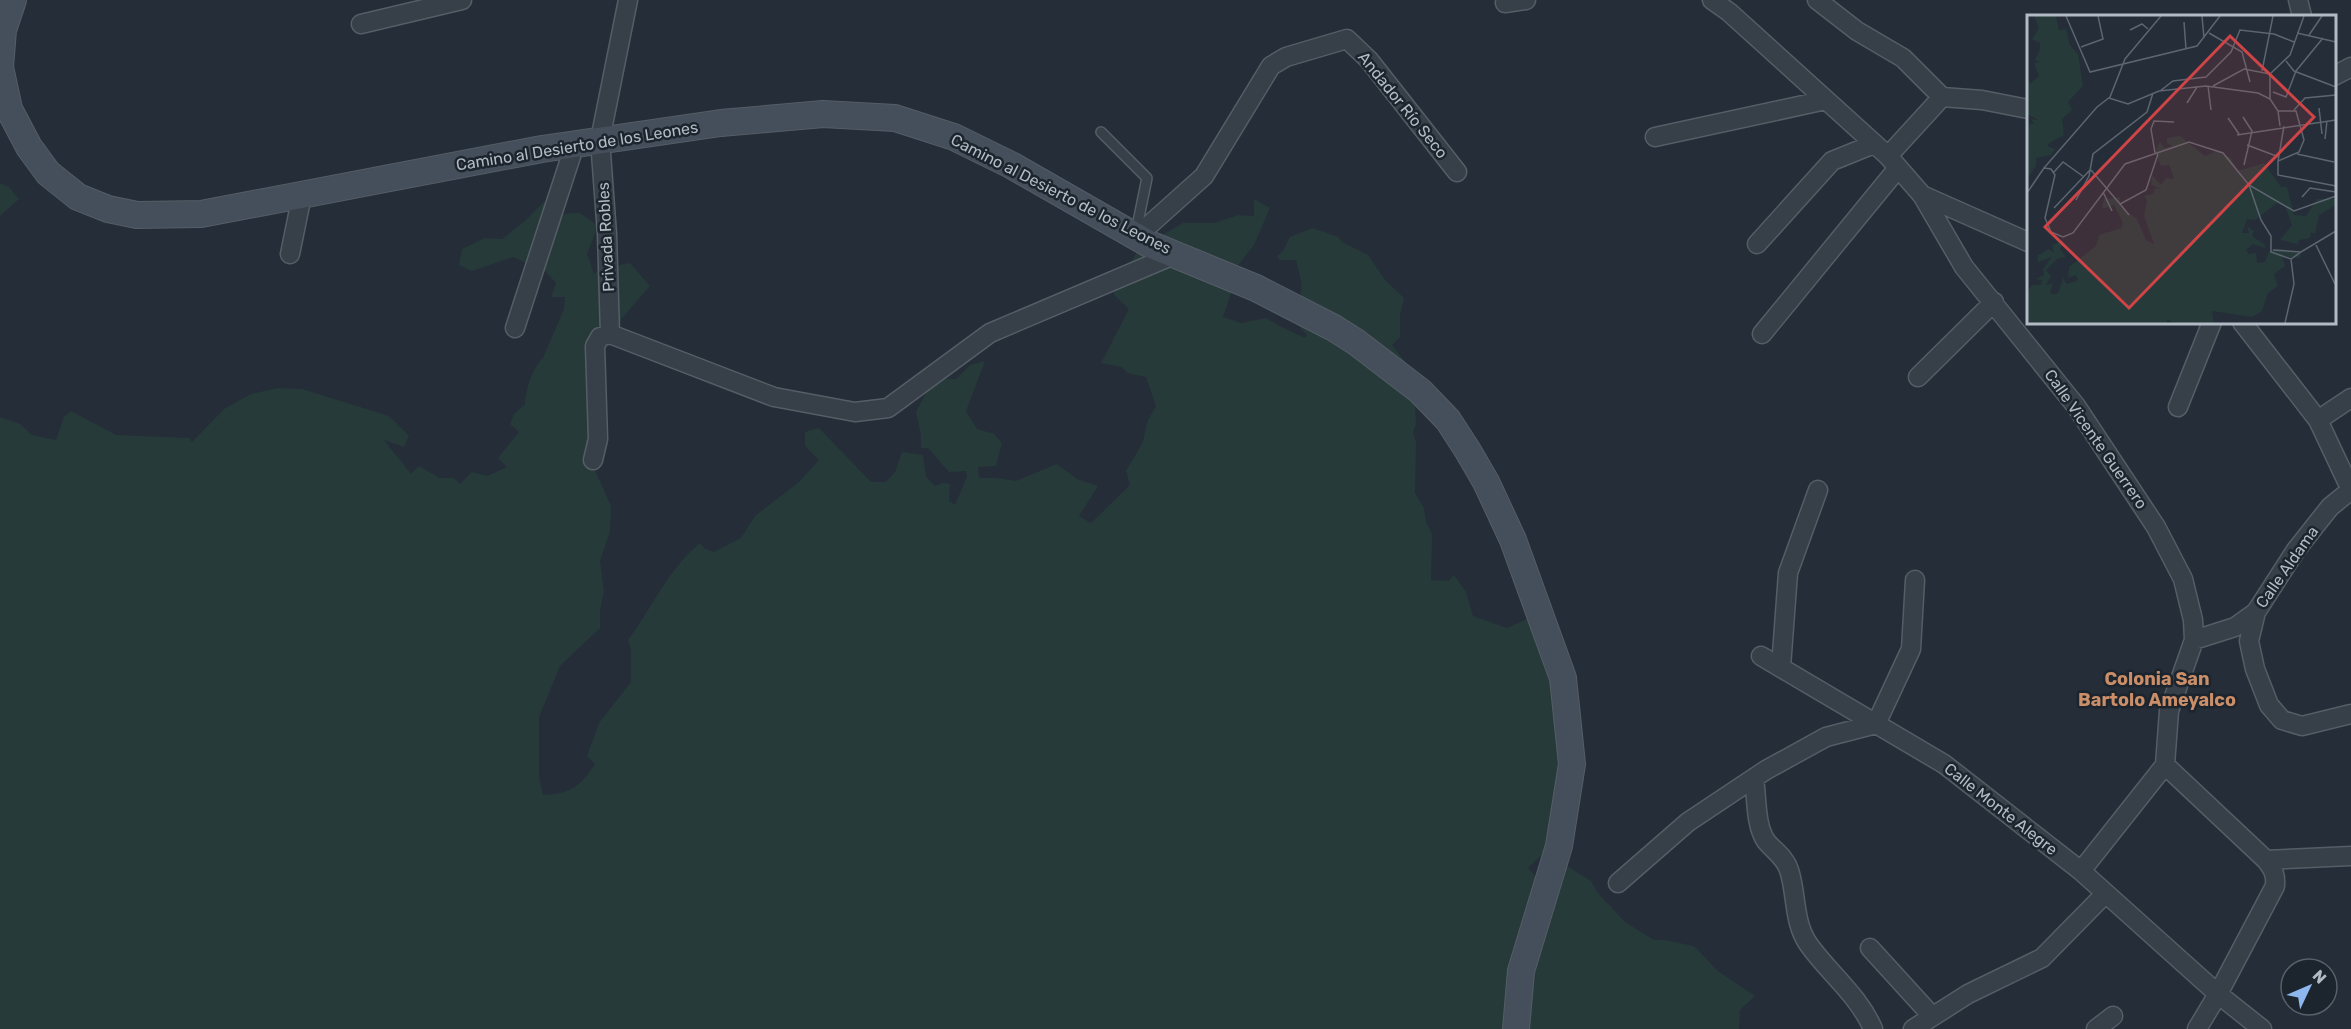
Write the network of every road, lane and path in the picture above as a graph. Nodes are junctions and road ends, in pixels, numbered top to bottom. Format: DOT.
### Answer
graph roads {
  1 [pos="13,0"];
  2 [pos="462,0"];
  3 [pos="628,0"];
  4 [pos="1526,0"];
  5 [pos="1712,0"];
  6 [pos="1817,0"];
  7 [pos="2298,0"];
  8 [pos="1504,3"];
  9 [pos="2302,15"];
  10 [pos="361,24"];
  11 [pos="2351,67"];
  12 [pos="2336,75"];
  13 [pos="1942,97"];
  14 [pos="1826,100"];
  15 [pos="2027,109"];
  16 [pos="1101,132"];
  17 [pos="1655,137"];
  18 [pos="588,142"];
  19 [pos="1887,156"];
  20 [pos="1457,172"];
  21 [pos="302,195"];
  22 [pos="1922,195"];
  23 [pos="1138,238"];
  24 [pos="2027,242"];
  25 [pos="1757,244"];
  26 [pos="290,254"];
  27 [pos="1176,254"];
  28 [pos="1994,302"];
  29 [pos="2211,324"];
  30 [pos="2244,324"];
  31 [pos="515,328"];
  32 [pos="1762,334"];
  33 [pos="605,335"];
  34 [pos="1918,376"];
  35 [pos="2351,398"];
  36 [pos="2178,407"];
  37 [pos="2318,420"];
  38 [pos="593,460"];
  39 [pos="1818,490"];
  40 [pos="2351,490"];
  41 [pos="1915,580"];
  42 [pos="2256,612"];
  43 [pos="2194,640"];
  44 [pos="1761,656"];
  45 [pos="1781,667"];
  46 [pos="2351,714"];
  47 [pos="1876,724"];
  48 [pos="2165,765"];
  49 [pos="1754,778"];
  50 [pos="2351,856"];
  51 [pos="2266,860"];
  52 [pos="2081,871"];
  53 [pos="1618,883"];
  54 [pos="2105,894"];
  55 [pos="1869,948"];
  56 [pos="2218,994"];
  57 [pos="1932,1016"];
  58 [pos="2113,1016"];
  59 [pos="1516,1029"];
  60 [pos="1873,1029"];
  61 [pos="1913,1029"];
  62 [pos="2096,1029"];
  63 [pos="2197,1029"];
  64 [pos="2262,1029"];
  1 -- 21 [label="main road, Camino al Desierto de los Leones"];
  2 -- 10 [label="street"];
  3 -- 18 [label="street"];
  4 -- 8 [label="street"];
  5 -- 14 [label="street, Calle Vicente Guerrero"];
  6 -- 13 [label="street"];
  7 -- 9 [label="street"];
  11 -- 12 [label="street"];
  13 -- 15 [label="street"];
  13 -- 19 [label="street"];
  14 -- 17 [label="street"];
  14 -- 19 [label="street, Calle Vicente Guerrero"];
  16 -- 23 [label="lane"];
  18 -- 21 [label="main road, Camino al Desierto de los Leones"];
  18 -- 23 [label="main road, Camino al Desierto de los Leones"];
  18 -- 31 [label="street"];
  18 -- 33 [label="street, Privada Robles"];
  19 -- 22 [label="street, Calle Vicente Guerrero"];
  19 -- 25 [label="street"];
  19 -- 32 [label="street"];
  20 -- 23 [label="street, Andador Río Seco"];
  21 -- 26 [label="street"];
  22 -- 24 [label="street"];
  22 -- 28 [label="street, Calle Vicente Guerrero"];
  23 -- 27 [label="main road, Camino al Desierto de los Leones"];
  27 -- 33 [label="street"];
  27 -- 59 [label="main road, Camino al Desierto de los Leones"];
  28 -- 34 [label="street"];
  28 -- 43 [label="street, Calle Vicente Guerrero"];
  29 -- 36 [label="street"];
  30 -- 37 [label="street"];
  33 -- 38 [label="street, Privada Robles"];
  35 -- 37 [label="street"];
  37 -- 40 [label="street"];
  39 -- 45 [label="street"];
  40 -- 42 [label="street, Calle Aldama"];
  41 -- 47 [label="street"];
  42 -- 43 [label="street, Calle Aldama"];
  42 -- 46 [label="street"];
  43 -- 48 [label="street"];
  44 -- 45 [label="street, Calle Monte Alegre"];
  45 -- 47 [label="street, Calle Monte Alegre"];
  47 -- 49 [label="street"];
  47 -- 52 [label="street, Calle Monte Alegre"];
  48 -- 51 [label="street"];
  48 -- 52 [label="street"];
  49 -- 53 [label="street"];
  49 -- 60 [label="street"];
  50 -- 51 [label="street"];
  51 -- 56 [label="street"];
  52 -- 54 [label="street, Calle Monte Alegre"];
  54 -- 56 [label="street, Calle Monte Alegre"];
  54 -- 57 [label="street"];
  55 -- 57 [label="street"];
  56 -- 63 [label="street"];
  56 -- 64 [label="street, Calle Monte Alegre"];
  57 -- 61 [label="street"];
  58 -- 62 [label="street"];
}
